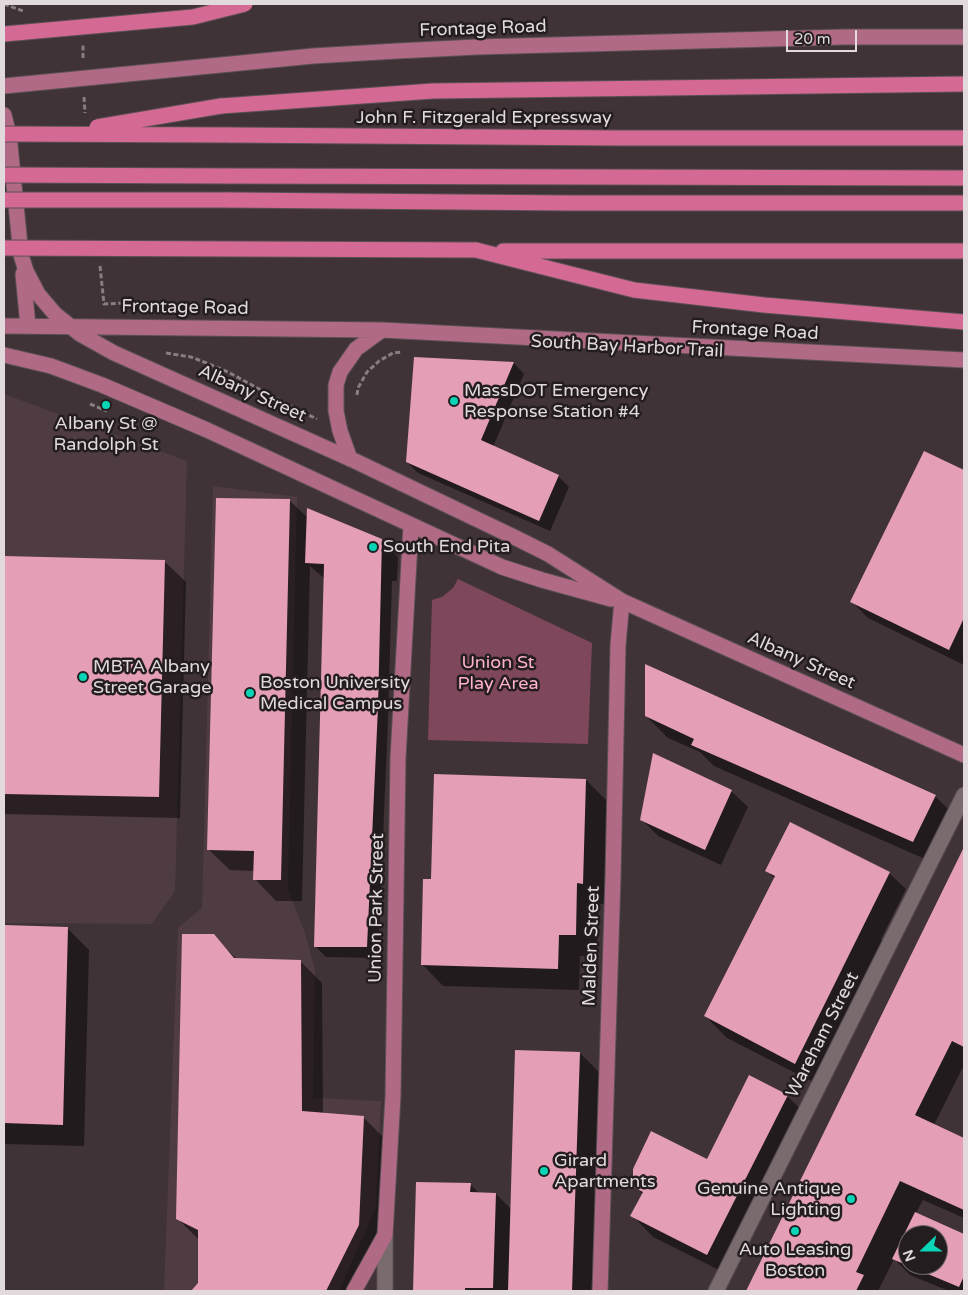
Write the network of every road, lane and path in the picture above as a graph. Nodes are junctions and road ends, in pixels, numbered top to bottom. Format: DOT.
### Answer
graph roads {
  1 [pos="4,4"];
  2 [pos="245,4"];
  3 [pos="21,11"];
  4 [pos="4,34"];
  5 [pos="964,37"];
  6 [pos="964,84"];
  7 [pos="4,86"];
  8 [pos="4,115"];
  9 [pos="4,134"];
  10 [pos="55,134"];
  11 [pos="964,138"];
  12 [pos="4,175"];
  13 [pos="964,178"];
  14 [pos="4,200"];
  15 [pos="964,203"];
  16 [pos="4,248"];
  17 [pos="476,250"];
  18 [pos="964,251"];
  19 [pos="21,255"];
  20 [pos="964,322"];
  21 [pos="4,326"];
  22 [pos="28,326"];
  23 [pos="68,326"];
  24 [pos="382,330"];
  25 [pos="408,351"];
  26 [pos="162,353"];
  27 [pos="4,355"];
  28 [pos="964,360"];
  29 [pos="357,397"];
  30 [pos="318,419"];
  31 [pos="350,459"];
  32 [pos="411,525"];
  33 [pos="622,601"];
  34 [pos="964,756"];
  35 [pos="964,796"];
  36 [pos="385,1235"];
  37 [pos="354,1291"];
  38 [pos="385,1291"];
  39 [pos="600,1291"];
  40 [pos="716,1291"];
  1 -- 3 [label="path"];
  2 -- 4 [label="highway, bridge"];
  5 -- 7 [label="main road, Frontage Road"];
  6 -- 10 [label="highway, bridge"];
  8 -- 19 [label="main road, Albany Street"];
  9 -- 10 [label="highway, John F. Fitzgerald Expressway, bridge"];
  10 -- 11 [label="highway, John F. Fitzgerald Expressway, bridge"];
  12 -- 13 [label="highway, bridge"];
  14 -- 15 [label="highway, bridge"];
  16 -- 17 [label="highway, bridge"];
  17 -- 18 [label="highway"];
  17 -- 20 [label="highway"];
  19 -- 22 [label="main road"];
  19 -- 23 [label="main road, Albany Street"];
  21 -- 22 [label="main road, Frontage Road"];
  22 -- 23 [label="main road, Frontage Road"];
  23 -- 24 [label="main road, Frontage Road"];
  23 -- 31 [label="main road, Albany Street"];
  24 -- 28 [label="main road, Frontage Road"];
  24 -- 31 [label="main road"];
  25 -- 29 [label="path"];
  26 -- 30 [label="path"];
  27 -- 32 [label="main road, Albany Street"];
  31 -- 33 [label="main road, Albany Street"];
  32 -- 33 [label="main road, Albany Street"];
  32 -- 36 [label="main road, Union Park Street"];
  33 -- 34 [label="main road, Albany Street"];
  33 -- 39 [label="main road, Malden Street"];
  35 -- 40 [label="street, Wareham Street"];
  36 -- 37 [label="main road"];
  36 -- 38 [label="street, Union Park Street"];
}
